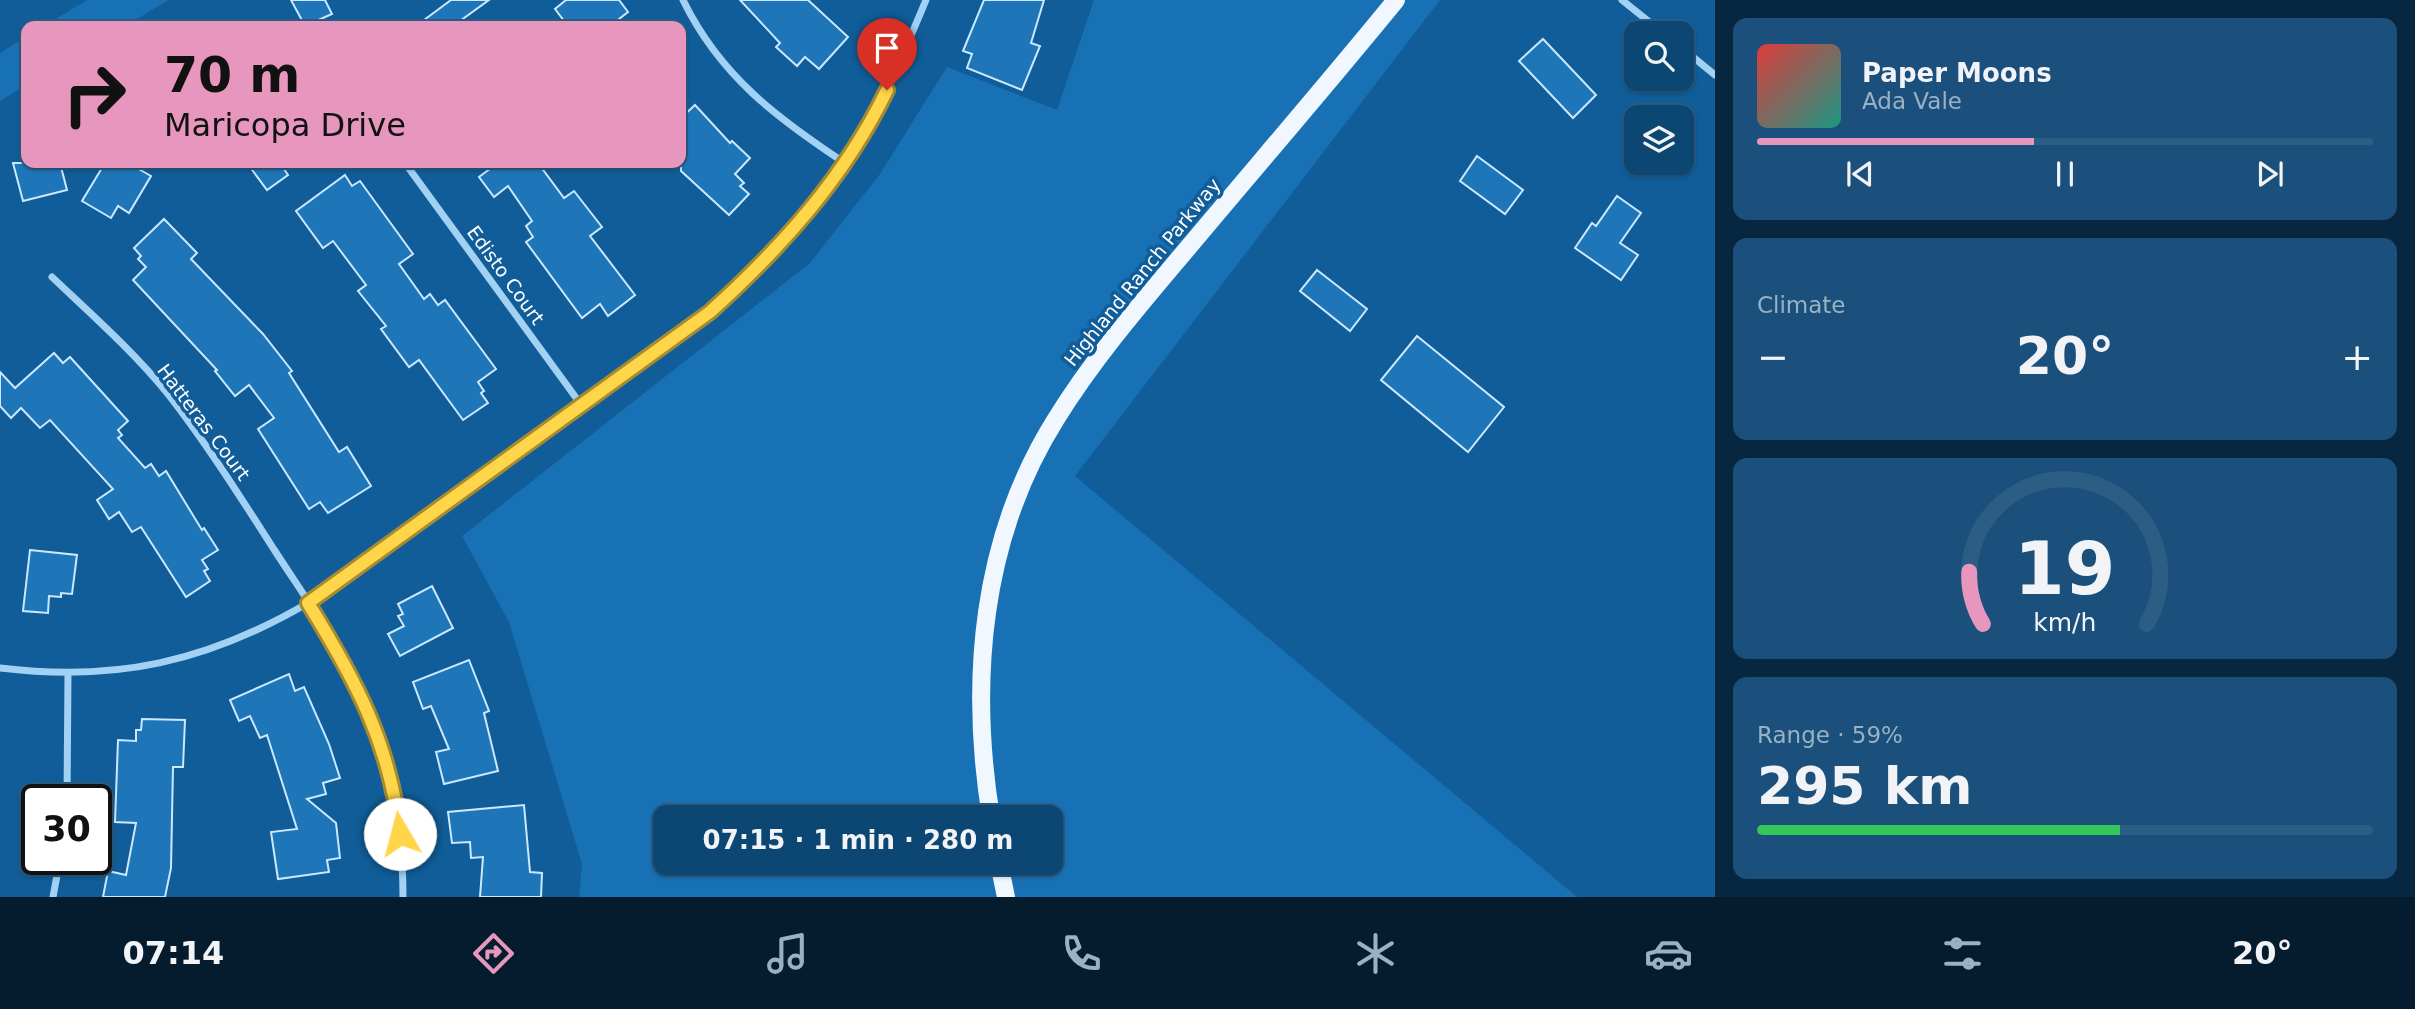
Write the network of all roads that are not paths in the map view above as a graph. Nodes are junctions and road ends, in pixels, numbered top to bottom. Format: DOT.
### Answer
graph roads {
  1 [pos="683,0"];
  2 [pos="926,0"];
  3 [pos="1396,0"];
  4 [pos="1622,0"];
  5 [pos="1648,21"];
  6 [pos="1694,58"];
  7 [pos="1715,75"];
  8 [pos="845,163"];
  9 [pos="409,168"];
  10 [pos="52,277"];
  11 [pos="582,406"];
  12 [pos="308,603"];
  13 [pos="0,668"];
  14 [pos="68,673"];
  15 [pos="67,784"];
  16 [pos="989,805"];
  17 [pos="57,875"];
  18 [pos="1001,875"];
  19 [pos="52,897"];
  20 [pos="403,897"];
  21 [pos="1006,897"];
  1 -- 8 [label="street"];
  2 -- 8 [label="street"];
  3 -- 16 [label="main road, Highland Ranch Parkway"];
  4 -- 5 [label="street"];
  6 -- 7 [label="street"];
  8 -- 11 [label="street"];
  9 -- 11 [label="street, Edisto Court"];
  10 -- 12 [label="street, Hatteras Court"];
  11 -- 12 [label="street"];
  12 -- 14 [label="street"];
  12 -- 20 [label="street, Hatteras Court"];
  13 -- 14 [label="street"];
  14 -- 15 [label="street"];
  17 -- 19 [label="street"];
  18 -- 21 [label="main road"];
}
